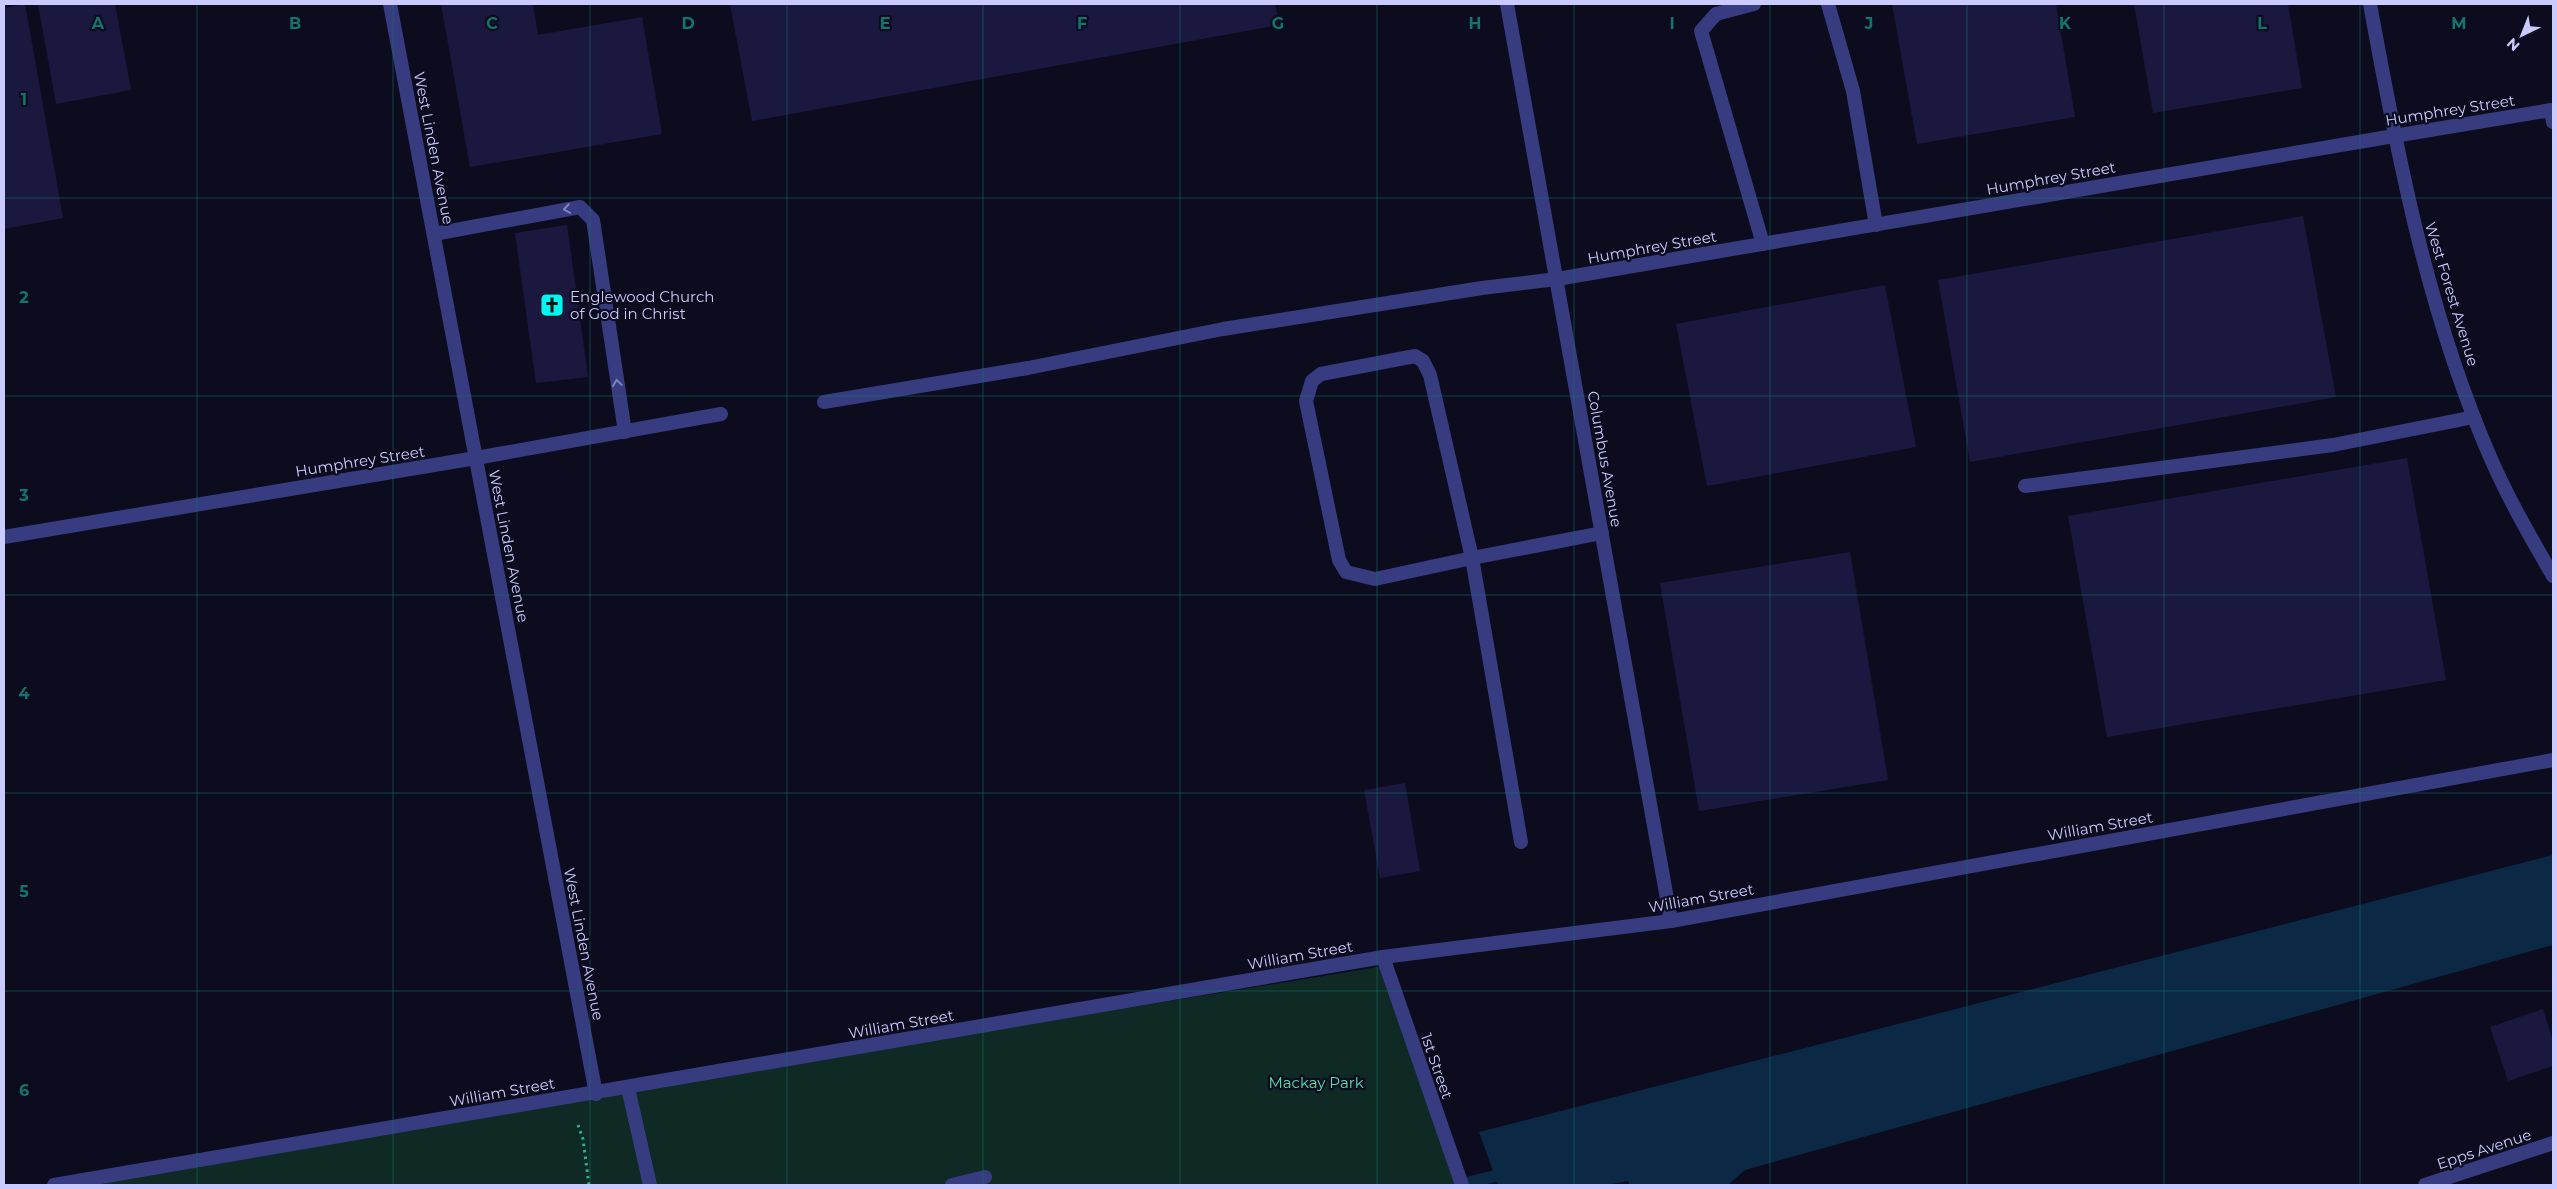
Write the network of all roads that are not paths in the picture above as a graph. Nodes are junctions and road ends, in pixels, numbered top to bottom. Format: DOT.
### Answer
graph roads {
  1 [pos="390,4"];
  2 [pos="1507,4"];
  3 [pos="1754,4"];
  4 [pos="1828,4"];
  5 [pos="2370,4"];
  6 [pos="2552,116"];
  7 [pos="2394,136"];
  8 [pos="1876,224"];
  9 [pos="434,234"];
  10 [pos="1764,244"];
  11 [pos="1557,279"];
  12 [pos="824,402"];
  13 [pos="721,414"];
  14 [pos="2474,417"];
  15 [pos="625,432"];
  16 [pos="476,458"];
  17 [pos="2025,486"];
  18 [pos="1602,533"];
  19 [pos="4,537"];
  20 [pos="1472,558"];
  21 [pos="2553,576"];
  22 [pos="2553,760"];
  23 [pos="1521,842"];
  24 [pos="1671,921"];
  25 [pos="1383,957"];
  26 [pos="628,1088"];
  27 [pos="596,1094"];
  28 [pos="2553,1143"];
  29 [pos="985,1177"];
  30 [pos="54,1185"];
  31 [pos="650,1185"];
  32 [pos="952,1185"];
  33 [pos="1462,1185"];
  34 [pos="2425,1185"];
  1 -- 9 [label="street, West Linden Avenue"];
  2 -- 11 [label="street, Columbus Avenue"];
  3 -- 10 [label="street"];
  4 -- 8 [label="street"];
  5 -- 7 [label="street, West Forest Avenue"];
  6 -- 7 [label="street, Humphrey Street"];
  7 -- 8 [label="street, Humphrey Street"];
  7 -- 14 [label="street, West Forest Avenue"];
  8 -- 10 [label="street, Humphrey Street"];
  15 -- 9 [label="street, one-way"];
  9 -- 16 [label="street, West Linden Avenue"];
  10 -- 11 [label="street, Humphrey Street"];
  11 -- 12 [label="street, Humphrey Street"];
  11 -- 18 [label="street, Columbus Avenue"];
  13 -- 15 [label="street, Humphrey Street"];
  14 -- 17 [label="street"];
  14 -- 21 [label="street, West Forest Avenue"];
  15 -- 16 [label="street, Humphrey Street"];
  16 -- 19 [label="street, Humphrey Street"];
  16 -- 27 [label="street, West Linden Avenue"];
  18 -- 20 [label="street"];
  18 -- 24 [label="street, Columbus Avenue"];
  20 -- 20 [label="street"];
  20 -- 23 [label="street"];
  22 -- 24 [label="street, William Street"];
  24 -- 25 [label="street, William Street"];
  25 -- 26 [label="street, William Street"];
  25 -- 33 [label="street, 1st Street"];
  26 -- 27 [label="street, William Street"];
  26 -- 31 [label="street"];
  27 -- 30 [label="street, William Street"];
  28 -- 34 [label="street, Epps Avenue"];
  29 -- 32 [label="street"];
}
